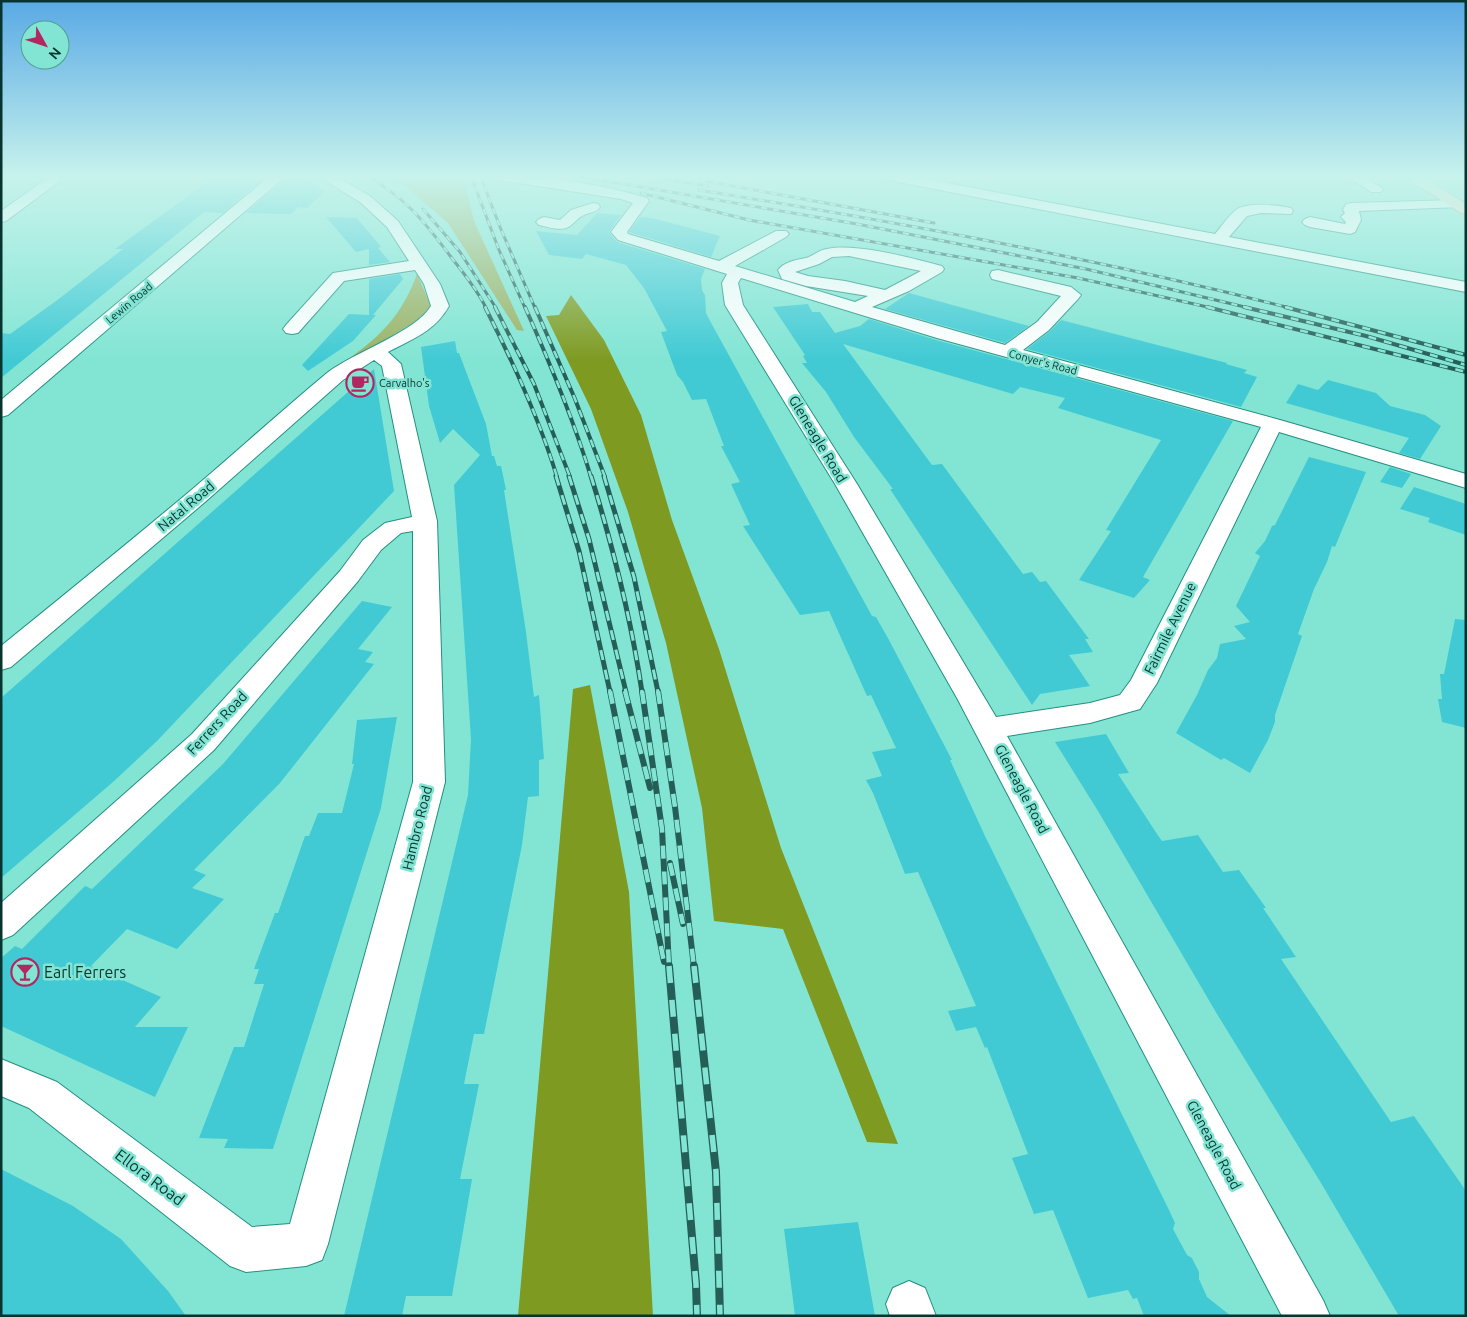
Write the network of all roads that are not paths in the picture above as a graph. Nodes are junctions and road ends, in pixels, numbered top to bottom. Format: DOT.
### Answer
graph roads {
  1 [pos="207,236"];
  2 [pos="401,236"];
  3 [pos="623,236"];
  4 [pos="780,236"];
  5 [pos="1203,236"];
  6 [pos="1222,236"];
  7 [pos="792,240"];
  8 [pos="1219,240"];
  9 [pos="832,253"];
  10 [pos="420,264"];
  11 [pos="729,270"];
  12 [pos="848,271"];
  13 [pos="998,275"];
  14 [pos="1466,287"];
  15 [pos="886,295"];
  16 [pos="855,308"];
  17 [pos="292,329"];
  18 [pos="1008,352"];
  19 [pos="372,353"];
  20 [pos="1,411"];
  21 [pos="1273,424"];
  22 [pos="1466,481"];
  23 [pos="425,521"];
  24 [pos="1,661"];
  25 [pos="989,728"];
  26 [pos="1,925"];
  27 [pos="1,1077"];
  28 [pos="306,1244"];
  29 [pos="1307,1316"];
  1 -- 20 [label="street, Lewin Road"];
  2 -- 10 [label="street"];
  3 -- 11 [label="street, Conyer's Road"];
  4 -- 7 [label="street"];
  5 -- 8 [label="street"];
  6 -- 8 [label="street"];
  7 -- 9 [label="street"];
  7 -- 11 [label="street"];
  8 -- 14 [label="street"];
  9 -- 12 [label="street"];
  9 -- 15 [label="street"];
  9 -- 15 [label="street"];
  10 -- 17 [label="street"];
  10 -- 19 [label="street, Natal Road"];
  11 -- 16 [label="street, Conyer's Road"];
  11 -- 25 [label="street, Gleneagle Road"];
  13 -- 18 [label="street"];
  15 -- 16 [label="street"];
  16 -- 18 [label="street, Conyer's Road"];
  18 -- 21 [label="street, Conyer's Road"];
  19 -- 23 [label="street, Hambro Road"];
  19 -- 24 [label="street, Natal Road"];
  21 -- 22 [label="street, Conyer's Road"];
  21 -- 25 [label="street, Fairmile Avenue"];
  23 -- 26 [label="street, Ferrers Road"];
  23 -- 28 [label="street, Hambro Road"];
  25 -- 29 [label="street, Gleneagle Road"];
  27 -- 28 [label="street, Ellora Road"];
}
